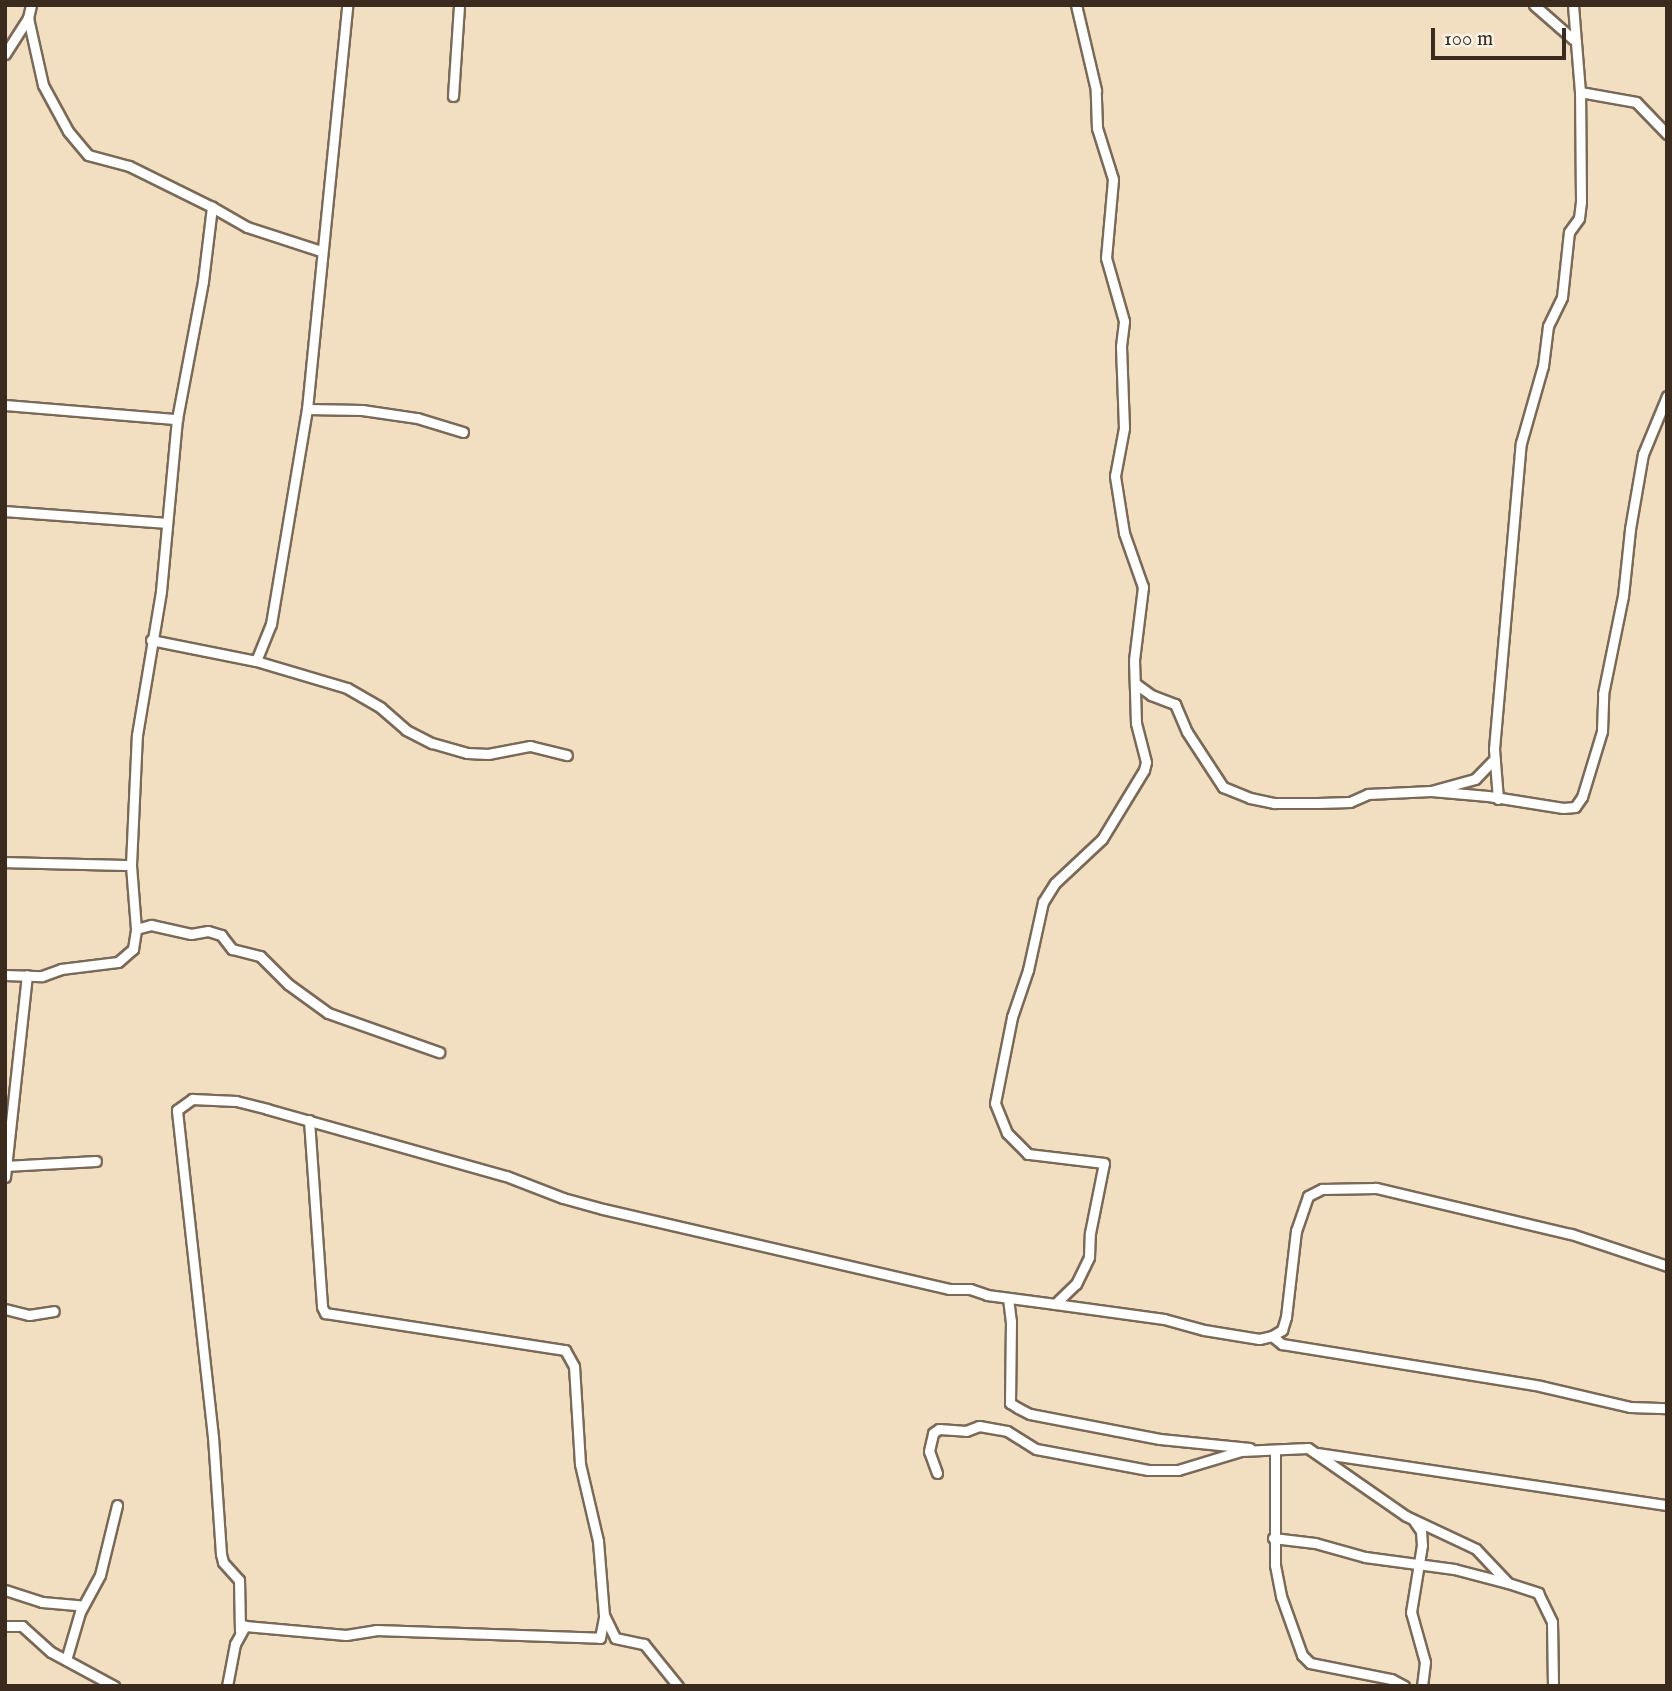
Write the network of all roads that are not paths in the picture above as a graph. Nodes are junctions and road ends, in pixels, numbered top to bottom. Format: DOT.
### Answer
graph roads {
  1 [pos="32,5"];
  2 [pos="347,5"];
  3 [pos="460,5"];
  4 [pos="1076,5"];
  5 [pos="1534,5"];
  6 [pos="1573,5"];
  7 [pos="28,18"];
  8 [pos="1574,40"];
  9 [pos="5,54"];
  10 [pos="1580,92"];
  11 [pos="453,96"];
  12 [pos="1667,134"];
  13 [pos="212,207"];
  14 [pos="321,251"];
  15 [pos="1667,396"];
  16 [pos="5,405"];
  17 [pos="307,409"];
  18 [pos="177,419"];
  19 [pos="463,432"];
  20 [pos="5,511"];
  21 [pos="167,523"];
  22 [pos="150,640"];
  23 [pos="256,661"];
  24 [pos="1136,684"];
  25 [pos="567,755"];
  26 [pos="1494,759"];
  27 [pos="1432,792"];
  28 [pos="1498,799"];
  29 [pos="5,862"];
  30 [pos="131,865"];
  31 [pos="136,929"];
  32 [pos="5,975"];
  33 [pos="27,975"];
  34 [pos="439,1052"];
  35 [pos="309,1120"];
  36 [pos="96,1161"];
  37 [pos="7,1166"];
  38 [pos="5,1177"];
  39 [pos="1667,1263"];
  40 [pos="1008,1298"];
  41 [pos="1055,1304"];
  42 [pos="5,1309"];
  43 [pos="54,1311"];
  44 [pos="1272,1336"];
  45 [pos="1667,1408"];
  46 [pos="1259,1450"];
  47 [pos="1275,1450"];
  48 [pos="1316,1452"];
  49 [pos="937,1473"];
  50 [pos="117,1505"];
  51 [pos="1667,1505"];
  52 [pos="1414,1521"];
  53 [pos="1273,1538"];
  54 [pos="1417,1566"];
  55 [pos="1508,1583"];
  56 [pos="5,1590"];
  57 [pos="79,1605"];
  58 [pos="604,1615"];
  59 [pos="5,1626"];
  60 [pos="240,1631"];
  61 [pos="600,1638"];
  62 [pos="615,1638"];
  63 [pos="66,1660"];
  64 [pos="114,1686"];
  65 [pos="227,1686"];
  66 [pos="678,1686"];
  67 [pos="1404,1686"];
  68 [pos="1422,1686"];
  69 [pos="1553,1686"];
  1 -- 7 [label="street"];
  2 -- 14 [label="street"];
  3 -- 11 [label="street"];
  4 -- 24 [label="street"];
  5 -- 8 [label="street"];
  6 -- 8 [label="street"];
  7 -- 9 [label="street"];
  7 -- 13 [label="street"];
  8 -- 10 [label="street"];
  10 -- 12 [label="street"];
  10 -- 26 [label="street"];
  13 -- 14 [label="street"];
  13 -- 18 [label="street"];
  14 -- 17 [label="street"];
  15 -- 28 [label="street"];
  16 -- 18 [label="street"];
  17 -- 19 [label="street"];
  17 -- 23 [label="street"];
  18 -- 21 [label="street"];
  20 -- 21 [label="street"];
  21 -- 22 [label="street"];
  22 -- 23 [label="street"];
  22 -- 30 [label="street"];
  23 -- 25 [label="street"];
  24 -- 27 [label="street"];
  24 -- 41 [label="street"];
  26 -- 27 [label="street"];
  26 -- 28 [label="street"];
  27 -- 28 [label="street"];
  29 -- 30 [label="street"];
  30 -- 31 [label="street"];
  31 -- 33 [label="street"];
  31 -- 34 [label="street"];
  32 -- 33 [label="street"];
  33 -- 37 [label="street"];
  35 -- 40 [label="street"];
  35 -- 58 [label="street"];
  35 -- 60 [label="street"];
  36 -- 37 [label="street"];
  37 -- 38 [label="street"];
  39 -- 44 [label="street"];
  40 -- 41 [label="street"];
  40 -- 46 [label="street"];
  41 -- 44 [label="street"];
  42 -- 43 [label="street"];
  44 -- 45 [label="street"];
  46 -- 47 [label="street"];
  46 -- 49 [label="street"];
  47 -- 48 [label="street"];
  47 -- 53 [label="street"];
  48 -- 51 [label="street"];
  48 -- 52 [label="street"];
  50 -- 63 [label="street"];
  52 -- 54 [label="street"];
  52 -- 55 [label="street"];
  53 -- 54 [label="street"];
  53 -- 67 [label="street"];
  54 -- 55 [label="street"];
  54 -- 68 [label="street"];
  55 -- 69 [label="street"];
  56 -- 57 [label="street"];
  58 -- 61 [label="street"];
  58 -- 62 [label="street"];
  59 -- 63 [label="street"];
  60 -- 61 [label="street"];
  60 -- 65 [label="street"];
  61 -- 62 [label="street"];
  62 -- 66 [label="street"];
  63 -- 64 [label="street"];
}
